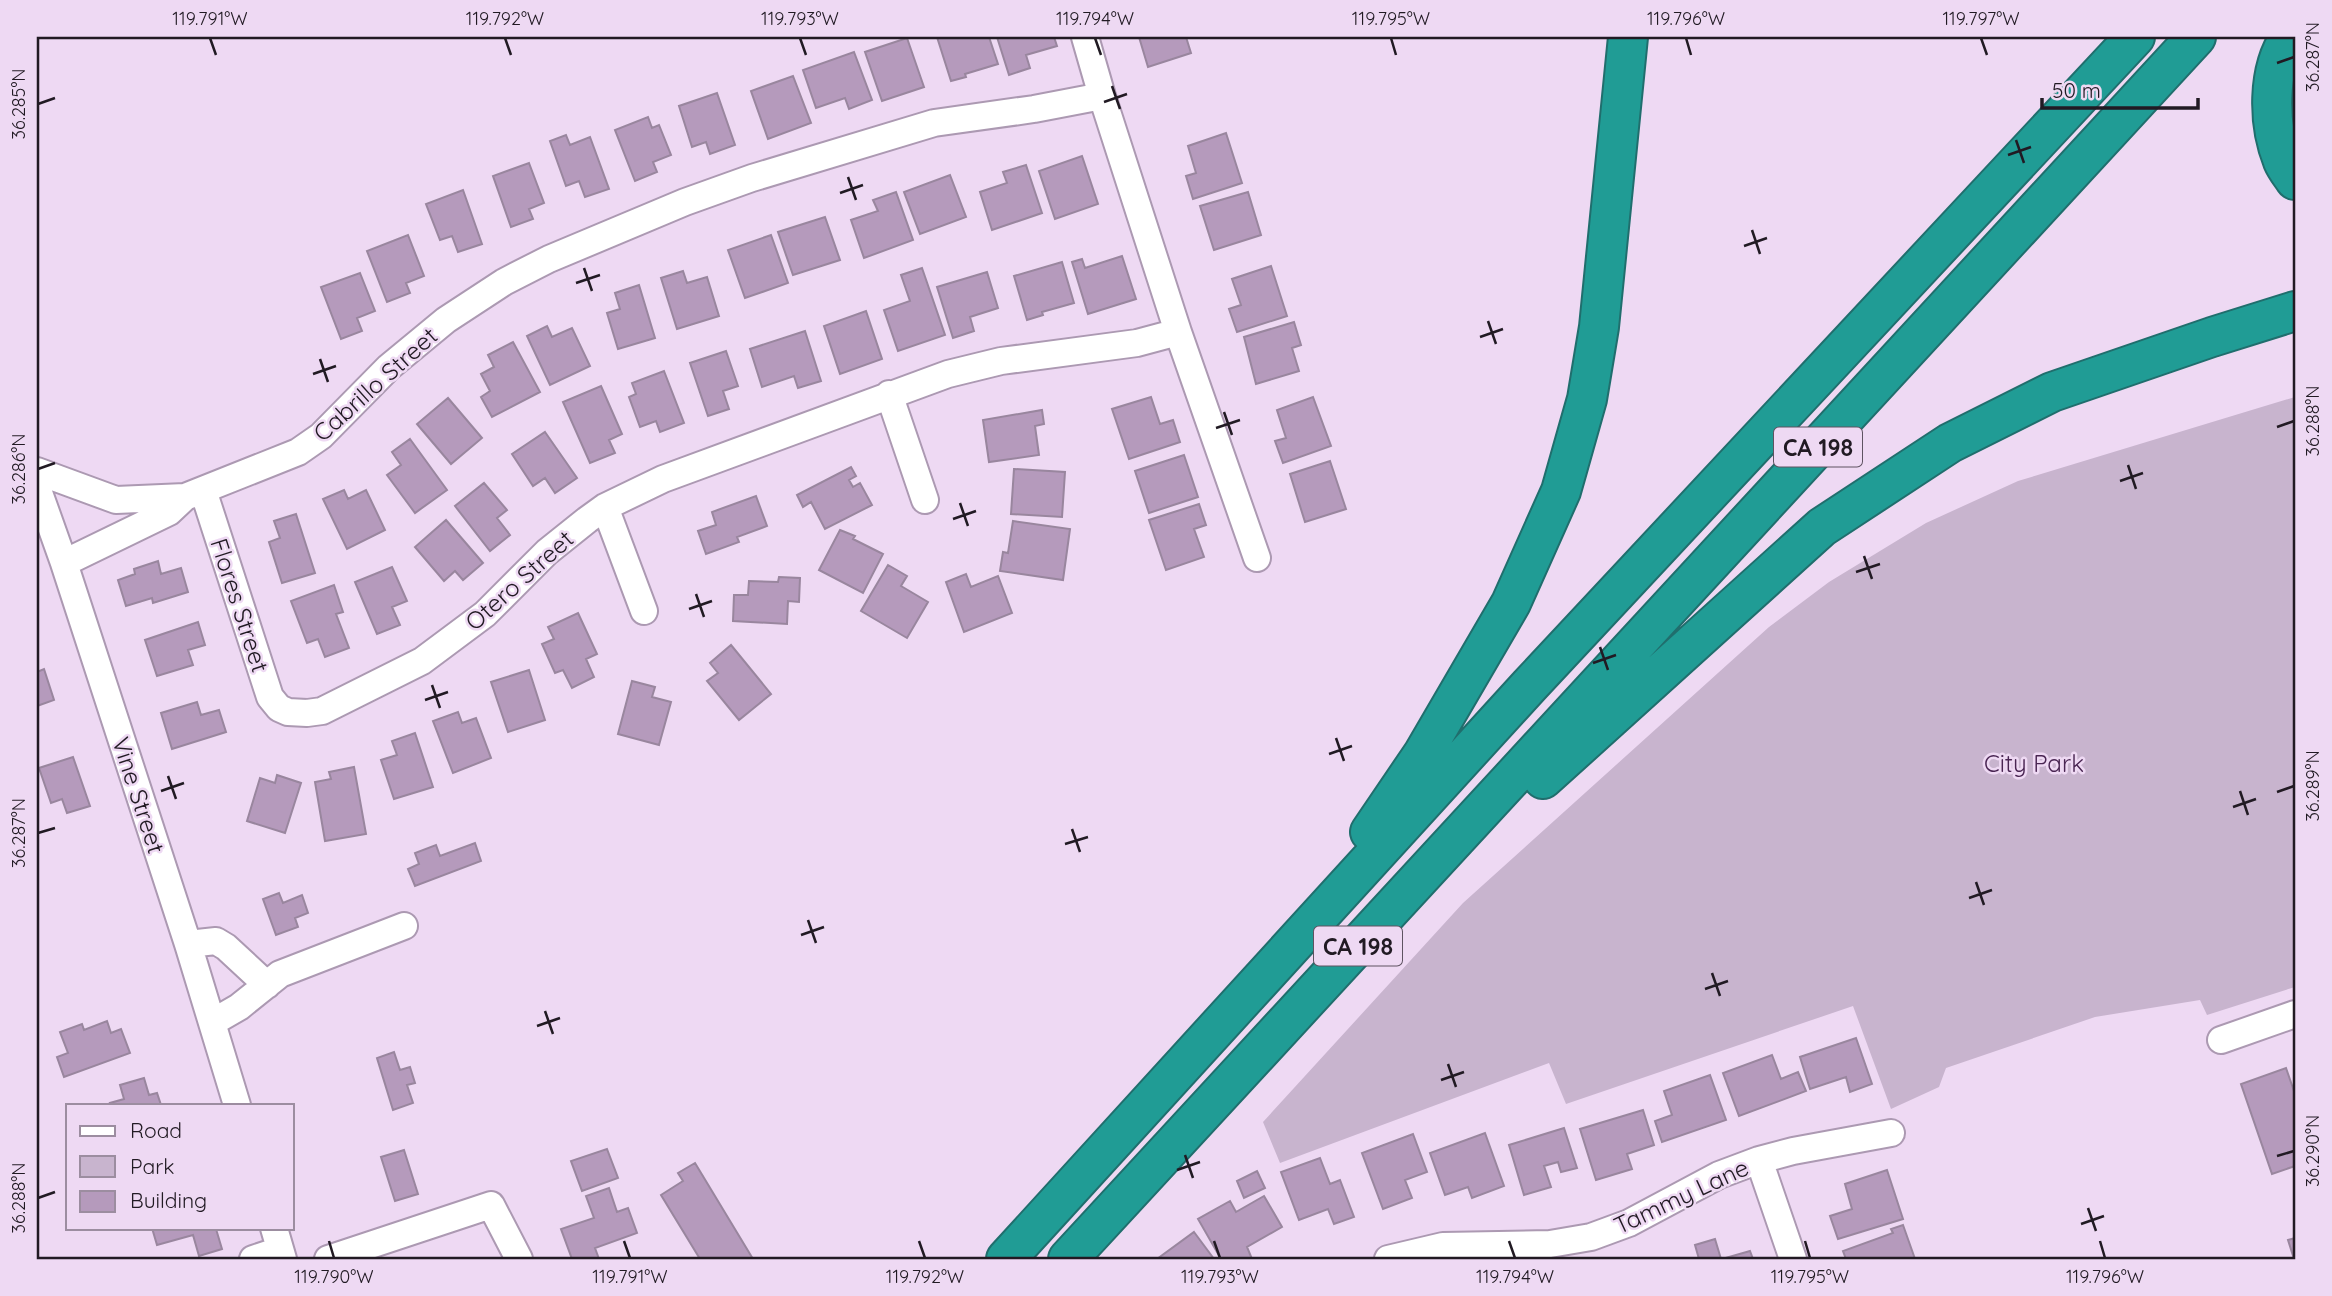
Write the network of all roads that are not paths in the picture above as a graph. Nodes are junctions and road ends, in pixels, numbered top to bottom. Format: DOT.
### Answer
graph roads {
  1 [pos="1085,37"];
  2 [pos="1628,37"];
  3 [pos="2098,37"];
  4 [pos="2135,37"];
  5 [pos="2196,37"];
  6 [pos="2290,37"];
  7 [pos="1102,96"];
  8 [pos="2295,180"];
  9 [pos="1946,239"];
  10 [pos="2295,311"];
  11 [pos="1178,332"];
  12 [pos="889,394"];
  13 [pos="37,471"];
  14 [pos="37,487"];
  15 [pos="194,494"];
  16 [pos="925,500"];
  17 [pos="605,507"];
  18 [pos="1257,558"];
  19 [pos="64,563"];
  20 [pos="644,611"];
  21 [pos="288,712"];
  22 [pos="1441,856"];
  23 [pos="404,926"];
  24 [pos="188,944"];
  25 [pos="1290,950"];
  26 [pos="267,985"];
  27 [pos="2295,1014"];
  28 [pos="213,1022"];
  29 [pos="2221,1040"];
  30 [pos="237,1104"];
  31 [pos="1891,1133"];
  32 [pos="1759,1160"];
  33 [pos="279,1246"];
  34 [pos="1501,1251"];
  35 [pos="253,1259"];
  36 [pos="328,1259"];
  37 [pos="519,1259"];
  38 [pos="1006,1259"];
  39 [pos="1068,1259"];
  40 [pos="1388,1259"];
  41 [pos="1793,1259"];
  1 -- 7 [label="street"];
  2 -- 25 [label="highway"];
  3 -- 9 [label="highway, CA 198"];
  4 -- 9 [label="highway, CA 198"];
  5 -- 22 [label="highway, CA 198"];
  6 -- 8 [label="highway"];
  7 -- 11 [label="street"];
  7 -- 15 [label="street, Cabrillo Street"];
  9 -- 25 [label="highway, CA 198"];
  10 -- 22 [label="highway"];
  11 -- 12 [label="street, Otero Street"];
  11 -- 18 [label="street"];
  12 -- 16 [label="street"];
  12 -- 17 [label="street, Otero Street"];
  13 -- 15 [label="street, Cabrillo Street"];
  14 -- 19 [label="street, Vine Street"];
  15 -- 19 [label="street, Cabrillo Street"];
  15 -- 21 [label="street, Flores Street"];
  17 -- 20 [label="street"];
  17 -- 21 [label="street, Otero Street"];
  19 -- 24 [label="street, Vine Street"];
  22 -- 39 [label="highway, CA 198"];
  23 -- 26 [label="street"];
  24 -- 26 [label="street"];
  24 -- 28 [label="street, Vine Street"];
  25 -- 38 [label="highway, CA 198"];
  26 -- 28 [label="street"];
  27 -- 29 [label="street"];
  28 -- 30 [label="street, Vine Street"];
  31 -- 32 [label="street, Tammy Lane"];
  32 -- 34 [label="street, Tammy Lane"];
  32 -- 41 [label="street"];
  33 -- 35 [label="street"];
  34 -- 40 [label="street, Tammy Lane"];
  36 -- 37 [label="street"];
}
